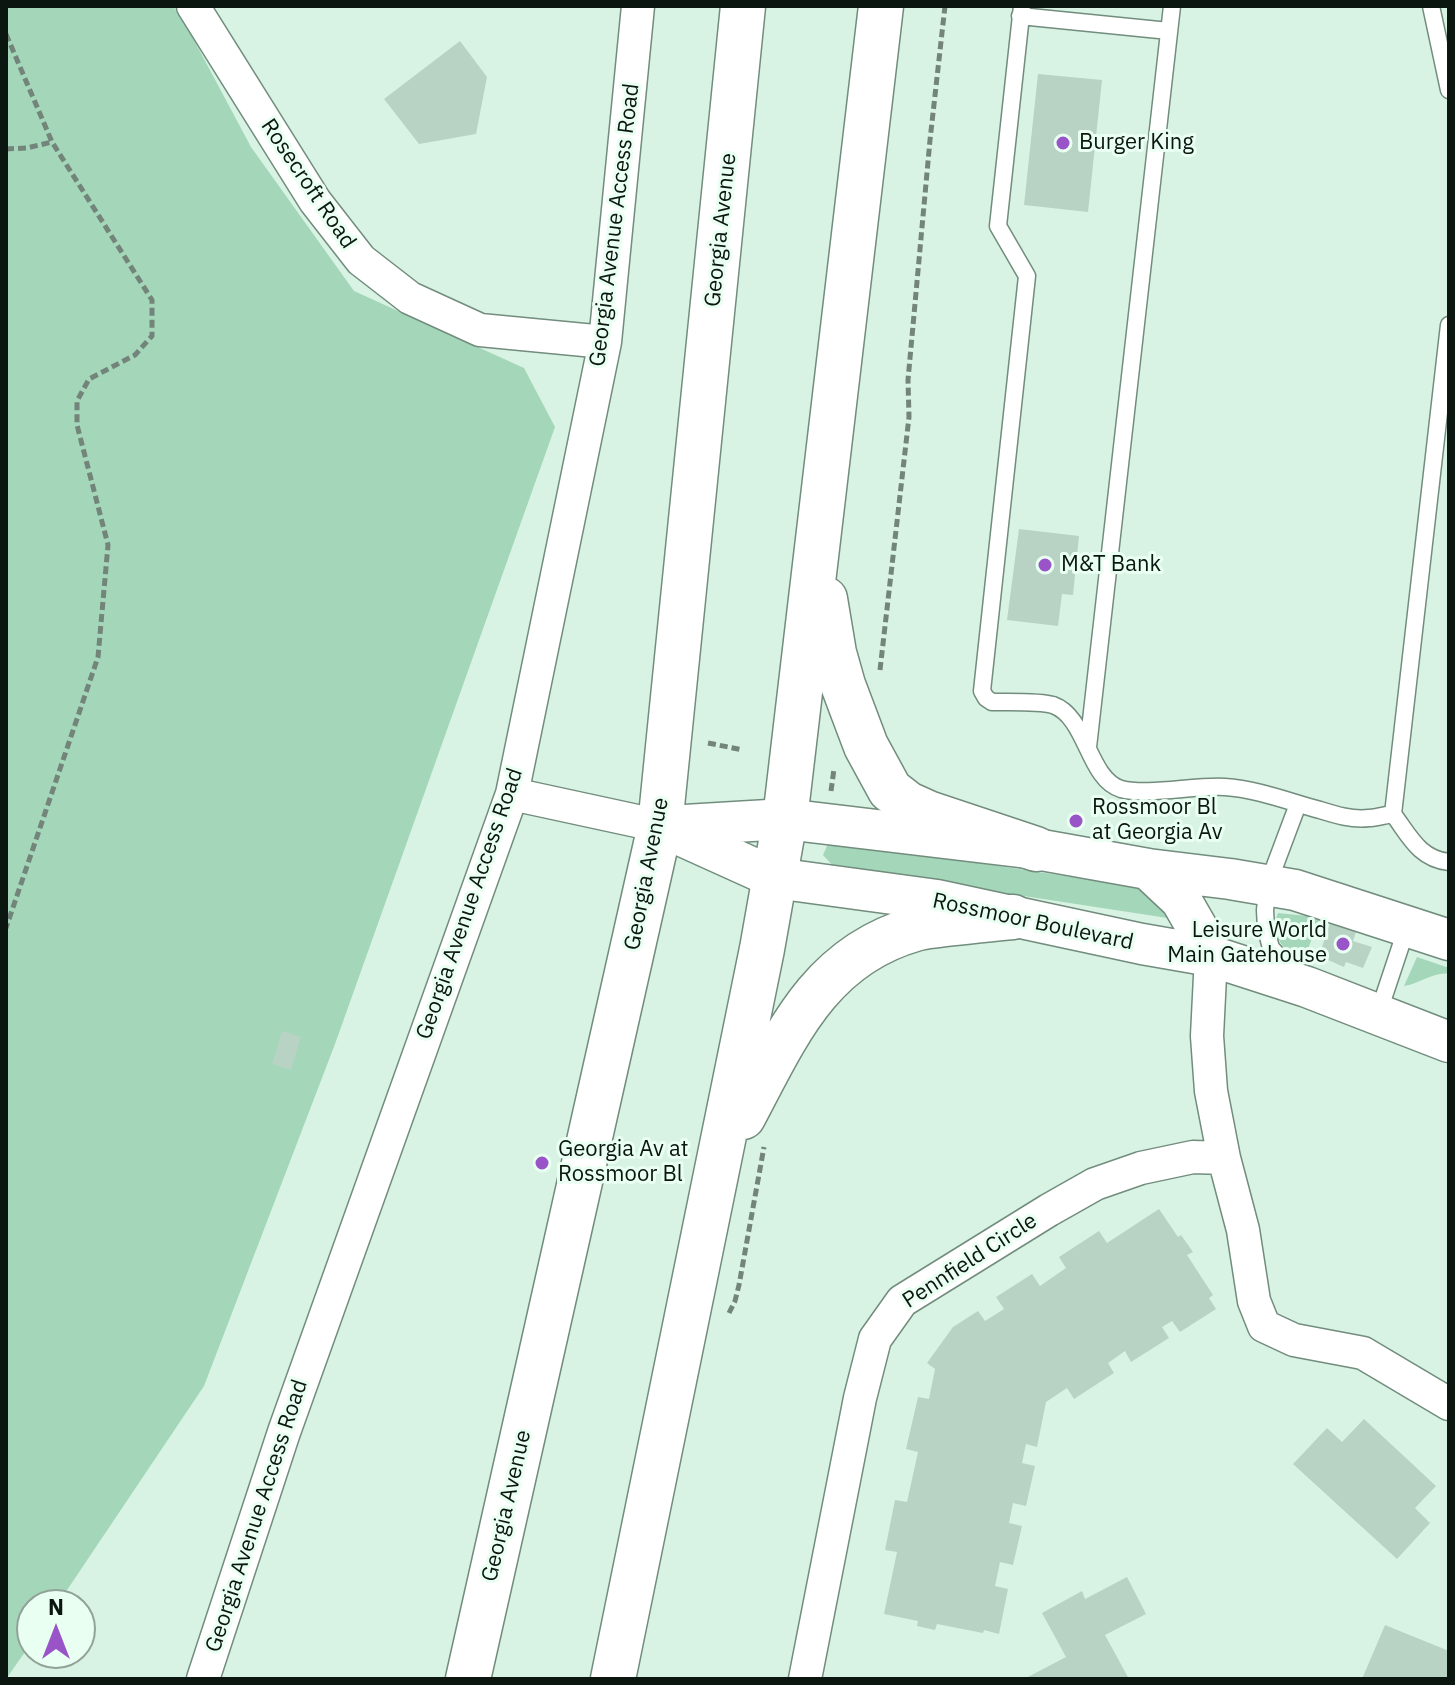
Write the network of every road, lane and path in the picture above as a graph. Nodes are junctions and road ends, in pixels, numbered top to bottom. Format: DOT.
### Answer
graph roads {
  1 [pos="193,6"];
  2 [pos="638,6"];
  3 [pos="743,6"];
  4 [pos="760,6"];
  5 [pos="881,6"];
  6 [pos="945,6"];
  7 [pos="1172,6"];
  8 [pos="1431,6"];
  9 [pos="1021,11"];
  10 [pos="1169,31"];
  11 [pos="6,34"];
  12 [pos="1449,90"];
  13 [pos="52,142"];
  14 [pos="6,149"];
  15 [pos="723,203"];
  16 [pos="1449,325"];
  17 [pos="605,342"];
  18 [pos="821,517"];
  19 [pos="880,674"];
  20 [pos="708,743"];
  21 [pos="1088,747"];
  22 [pos="743,750"];
  23 [pos="512,794"];
  24 [pos="1298,804"];
  25 [pos="1393,814"];
  26 [pos="785,819"];
  27 [pos="660,826"];
  28 [pos="1036,849"];
  29 [pos="1449,862"];
  30 [pos="1148,869"];
  31 [pos="775,878"];
  32 [pos="1268,884"];
  33 [pos="1013,917"];
  34 [pos="1407,927"];
  35 [pos="6,928"];
  36 [pos="1449,940"];
  37 [pos="1211,956"];
  38 [pos="1307,987"];
  39 [pos="1378,1014"];
  40 [pos="1449,1042"];
  41 [pos="766,1137"];
  42 [pos="1224,1158"];
  43 [pos="719,1162"];
  44 [pos="723,1324"];
  45 [pos="1449,1404"];
  46 [pos="203,1679"];
  47 [pos="468,1679"];
  48 [pos="613,1679"];
  49 [pos="805,1679"];
  1 -- 17 [label="street, Rosecroft Road"];
  2 -- 17 [label="street, Georgia Avenue Access Road"];
  3 -- 15 [label="main road, Georgia Avenue"];
  4 -- 15 [label="main road"];
  5 -- 18 [label="main road"];
  6 -- 19 [label="path"];
  7 -- 10 [label="lane"];
  8 -- 12 [label="lane"];
  9 -- 10 [label="lane"];
  9 -- 21 [label="lane"];
  10 -- 21 [label="lane"];
  11 -- 13 [label="path"];
  13 -- 14 [label="path"];
  13 -- 35 [label="path"];
  15 -- 27 [label="main road, Georgia Avenue"];
  16 -- 25 [label="lane"];
  17 -- 23 [label="street, Georgia Avenue Access Road"];
  18 -- 26 [label="main road"];
  18 -- 28 [label="main road"];
  20 -- 22 [label="path"];
  21 -- 24 [label="lane"];
  23 -- 27 [label="street, Rossmoor Boulevard"];
  23 -- 46 [label="street, Georgia Avenue Access Road"];
  24 -- 25 [label="lane"];
  24 -- 32 [label="lane"];
  25 -- 29 [label="lane"];
  26 -- 27 [label="street, Rossmoor Boulevard"];
  26 -- 28 [label="street, Rossmoor Boulevard"];
  26 -- 31 [label="main road"];
  27 -- 31 [label="street, Rossmoor Boulevard"];
  27 -- 47 [label="main road, Georgia Avenue"];
  28 -- 30 [label="street, Rossmoor Boulevard"];
  30 -- 32 [label="street, Rossmoor Boulevard"];
  30 -- 37 [label="street"];
  31 -- 33 [label="street, Rossmoor Boulevard"];
  31 -- 43 [label="main road"];
  32 -- 34 [label="street, Rossmoor Boulevard"];
  32 -- 38 [label="lane"];
  33 -- 37 [label="street, Rossmoor Boulevard"];
  33 -- 43 [label="main road"];
  34 -- 36 [label="street, Rossmoor Boulevard"];
  34 -- 39 [label="lane"];
  37 -- 38 [label="street, Rossmoor Boulevard"];
  37 -- 42 [label="street"];
  38 -- 39 [label="street, Rossmoor Boulevard"];
  39 -- 40 [label="street, Rossmoor Boulevard"];
  41 -- 44 [label="path"];
  42 -- 45 [label="street"];
  42 -- 49 [label="street, Pennfield Circle"];
  43 -- 48 [label="main road"];
}
